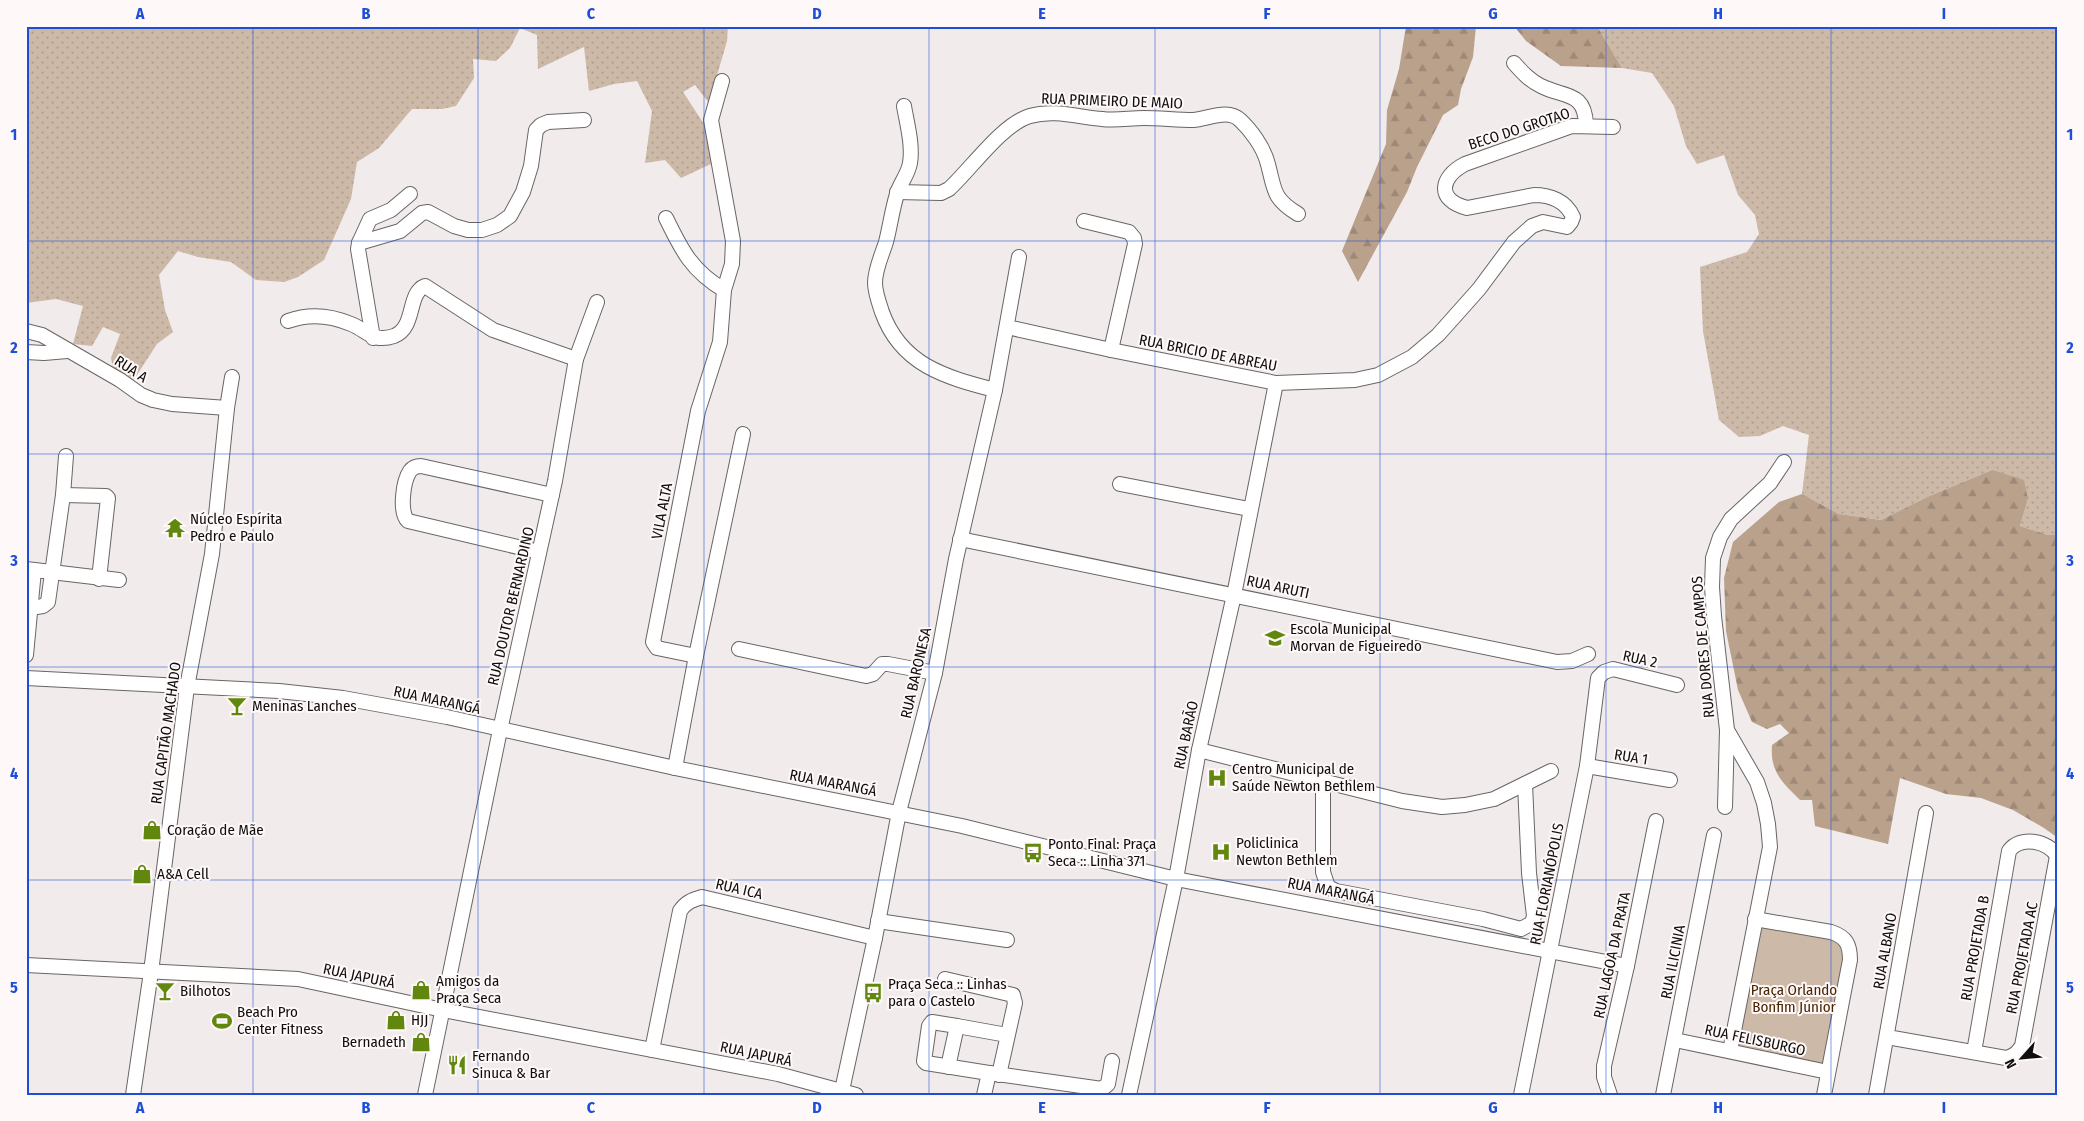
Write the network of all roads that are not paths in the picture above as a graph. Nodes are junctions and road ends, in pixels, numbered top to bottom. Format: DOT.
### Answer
graph roads {
  1 [pos="1514,63"];
  2 [pos="722,81"];
  3 [pos="904,106"];
  4 [pos="584,120"];
  5 [pos="1586,125"];
  6 [pos="1613,126"];
  7 [pos="1465,164"];
  8 [pos="897,192"];
  9 [pos="410,194"];
  10 [pos="1298,214"];
  11 [pos="666,218"];
  12 [pos="1084,221"];
  13 [pos="359,243"];
  14 [pos="1020,257"];
  15 [pos="724,290"];
  16 [pos="597,302"];
  17 [pos="288,321"];
  18 [pos="1007,327"];
  19 [pos="26,331"];
  20 [pos="373,338"];
  21 [pos="1111,350"];
  22 [pos="67,351"];
  23 [pos="26,352"];
  24 [pos="576,359"];
  25 [pos="232,377"];
  26 [pos="1276,383"];
  27 [pos="994,390"];
  28 [pos="227,408"];
  29 [pos="743,434"];
  30 [pos="66,456"];
  31 [pos="1784,462"];
  32 [pos="1120,484"];
  33 [pos="63,495"];
  34 [pos="552,495"];
  35 [pos="1249,509"];
  36 [pos="960,539"];
  37 [pos="540,552"];
  38 [pos="30,570"];
  39 [pos="52,572"];
  40 [pos="100,579"];
  41 [pos="119,580"];
  42 [pos="1234,595"];
  43 [pos="30,608"];
  44 [pos="738,649"];
  45 [pos="1588,654"];
  46 [pos="26,655"];
  47 [pos="696,656"];
  48 [pos="934,673"];
  49 [pos="26,678"];
  50 [pos="1598,678"];
  51 [pos="1677,684"];
  52 [pos="187,687"];
  53 [pos="500,730"];
  54 [pos="1726,730"];
  55 [pos="1199,750"];
  56 [pos="1587,766"];
  57 [pos="675,768"];
  58 [pos="1551,771"];
  59 [pos="1670,780"];
  60 [pos="1323,782"];
  61 [pos="1525,784"];
  62 [pos="1725,807"];
  63 [pos="899,812"];
  64 [pos="1926,813"];
  65 [pos="1656,821"];
  66 [pos="1714,835"];
  67 [pos="2057,856"];
  68 [pos="1176,879"];
  69 [pos="1755,919"];
  70 [pos="878,921"];
  71 [pos="875,938"];
  72 [pos="1008,940"];
  73 [pos="1550,951"];
  74 [pos="26,965"];
  75 [pos="1627,966"];
  76 [pos="151,972"];
  77 [pos="945,979"];
  78 [pos="443,1010"];
  79 [pos="957,1026"];
  80 [pos="1007,1035"];
  81 [pos="1887,1037"];
  82 [pos="1675,1040"];
  83 [pos="652,1050"];
  84 [pos="1730,1051"];
  85 [pos="1974,1052"];
  86 [pos="1112,1061"];
  87 [pos="948,1067"];
  88 [pos="1828,1072"];
  89 [pos="994,1074"];
  90 [pos="841,1093"];
  91 [pos="133,1095"];
  92 [pos="426,1095"];
  93 [pos="856,1095"];
  94 [pos="984,1095"];
  95 [pos="1129,1095"];
  96 [pos="1520,1095"];
  97 [pos="1610,1095"];
  98 [pos="1663,1095"];
  99 [pos="1824,1095"];
  100 [pos="1876,1095"];
  1 -- 5 [label="street"];
  2 -- 15 [label="street, VILA ALTA"];
  3 -- 8 [label="street"];
  4 -- 13 [label="street"];
  5 -- 6 [label="street, BECO DO GROTAO"];
  5 -- 7 [label="street, BECO DO GROTAO"];
  7 -- 26 [label="street, RUA BRICIO DE ABREAU"];
  8 -- 10 [label="street, RUA PRIMEIRO DE MAIO"];
  8 -- 27 [label="street"];
  9 -- 13 [label="street"];
  11 -- 15 [label="street"];
  12 -- 21 [label="street"];
  13 -- 20 [label="street"];
  14 -- 18 [label="street, RUA BARONESA"];
  15 -- 47 [label="street, VILA ALTA"];
  16 -- 24 [label="street, RUA DOUTOR BERNARDINO"];
  17 -- 20 [label="street"];
  18 -- 21 [label="street, RUA BRICIO DE ABREAU"];
  18 -- 27 [label="street, RUA BARONESA"];
  19 -- 22 [label="street, RUA A"];
  20 -- 24 [label="street"];
  21 -- 26 [label="street, RUA BRICIO DE ABREAU"];
  22 -- 23 [label="street"];
  22 -- 28 [label="street, RUA A"];
  24 -- 34 [label="street, RUA DOUTOR BERNARDINO"];
  25 -- 28 [label="street, RUA CAPITÃO MACHADO"];
  26 -- 35 [label="street, RUA BARÃO"];
  27 -- 36 [label="street, RUA BARONESA"];
  28 -- 52 [label="street, RUA CAPITÃO MACHADO"];
  29 -- 47 [label="street"];
  30 -- 33 [label="street"];
  31 -- 54 [label="street, RUA DORES DE CAMPOS"];
  32 -- 35 [label="street"];
  33 -- 39 [label="street"];
  33 -- 40 [label="street"];
  34 -- 37 [label="street, RUA DOUTOR BERNARDINO"];
  34 -- 37 [label="street"];
  35 -- 42 [label="street, RUA BARÃO"];
  36 -- 42 [label="street, RUA ARUTI"];
  36 -- 48 [label="street, RUA BARONESA"];
  37 -- 53 [label="street, RUA DOUTOR BERNARDINO"];
  38 -- 39 [label="street"];
  38 -- 43 [label="street"];
  39 -- 40 [label="street"];
  39 -- 43 [label="street"];
  40 -- 41 [label="street"];
  42 -- 45 [label="street, RUA ARUTI"];
  42 -- 55 [label="street, RUA BARÃO"];
  43 -- 46 [label="street"];
  44 -- 48 [label="street"];
  47 -- 57 [label="street"];
  48 -- 63 [label="street, RUA BARONESA"];
  49 -- 52 [label="street, RUA MARANGÁ"];
  50 -- 51 [label="street, RUA 2"];
  50 -- 56 [label="street, RUA FLORIANÓPOLIS"];
  52 -- 53 [label="street, RUA MARANGÁ"];
  52 -- 76 [label="street, RUA CAPITÃO MACHADO"];
  53 -- 57 [label="street, RUA MARANGÁ"];
  53 -- 78 [label="street, RUA DOUTOR BERNARDINO"];
  54 -- 62 [label="street"];
  54 -- 69 [label="street, RUA DORES DE CAMPOS"];
  55 -- 60 [label="street"];
  55 -- 68 [label="street, RUA BARÃO"];
  56 -- 59 [label="street, RUA 1"];
  56 -- 73 [label="street, RUA FLORIANÓPOLIS"];
  57 -- 63 [label="street, RUA MARANGÁ"];
  58 -- 61 [label="street"];
  60 -- 61 [label="street"];
  60 -- 61 [label="street"];
  63 -- 68 [label="street, RUA MARANGÁ"];
  63 -- 70 [label="street, RUA BARONESA"];
  64 -- 81 [label="street, RUA ALBANO"];
  65 -- 75 [label="street, RUA LAGOA DA PRATA"];
  66 -- 82 [label="street, RUA ILICINIA"];
  67 -- 85 [label="street, RUA PROJETADA AC"];
  67 -- 85 [label="street, RUA PROJETADA B"];
  68 -- 73 [label="street, RUA MARANGÁ"];
  68 -- 95 [label="street, RUA BARÃO"];
  69 -- 84 [label="street, RUA DORES DE CAMPOS"];
  69 -- 88 [label="street"];
  70 -- 71 [label="street, RUA BARONESA"];
  70 -- 72 [label="street"];
  71 -- 83 [label="street, RUA ICA"];
  71 -- 90 [label="street, RUA BARONESA"];
  73 -- 75 [label="street, RUA MARANGÁ"];
  73 -- 96 [label="street, RUA FLORIANÓPOLIS"];
  74 -- 76 [label="street, RUA JAPURÁ"];
  75 -- 97 [label="street, RUA LAGOA DA PRATA"];
  76 -- 78 [label="street, RUA JAPURÁ"];
  76 -- 91 [label="street, RUA CAPITÃO MACHADO"];
  77 -- 80 [label="street"];
  78 -- 83 [label="street, RUA JAPURÁ"];
  78 -- 92 [label="street, RUA DOUTOR BERNARDINO"];
  79 -- 80 [label="street"];
  79 -- 87 [label="street"];
  79 -- 87 [label="street"];
  80 -- 89 [label="street"];
  81 -- 85 [label="street"];
  81 -- 100 [label="street, RUA ALBANO"];
  82 -- 84 [label="street, RUA FELISBURGO"];
  82 -- 98 [label="street, RUA ILICINIA"];
  83 -- 90 [label="street, RUA JAPURÁ"];
  84 -- 88 [label="street, RUA FELISBURGO"];
  86 -- 89 [label="street"];
  87 -- 89 [label="street"];
  88 -- 99 [label="street"];
  89 -- 94 [label="street"];
  90 -- 93 [label="street, RUA JAPURÁ"];
}
